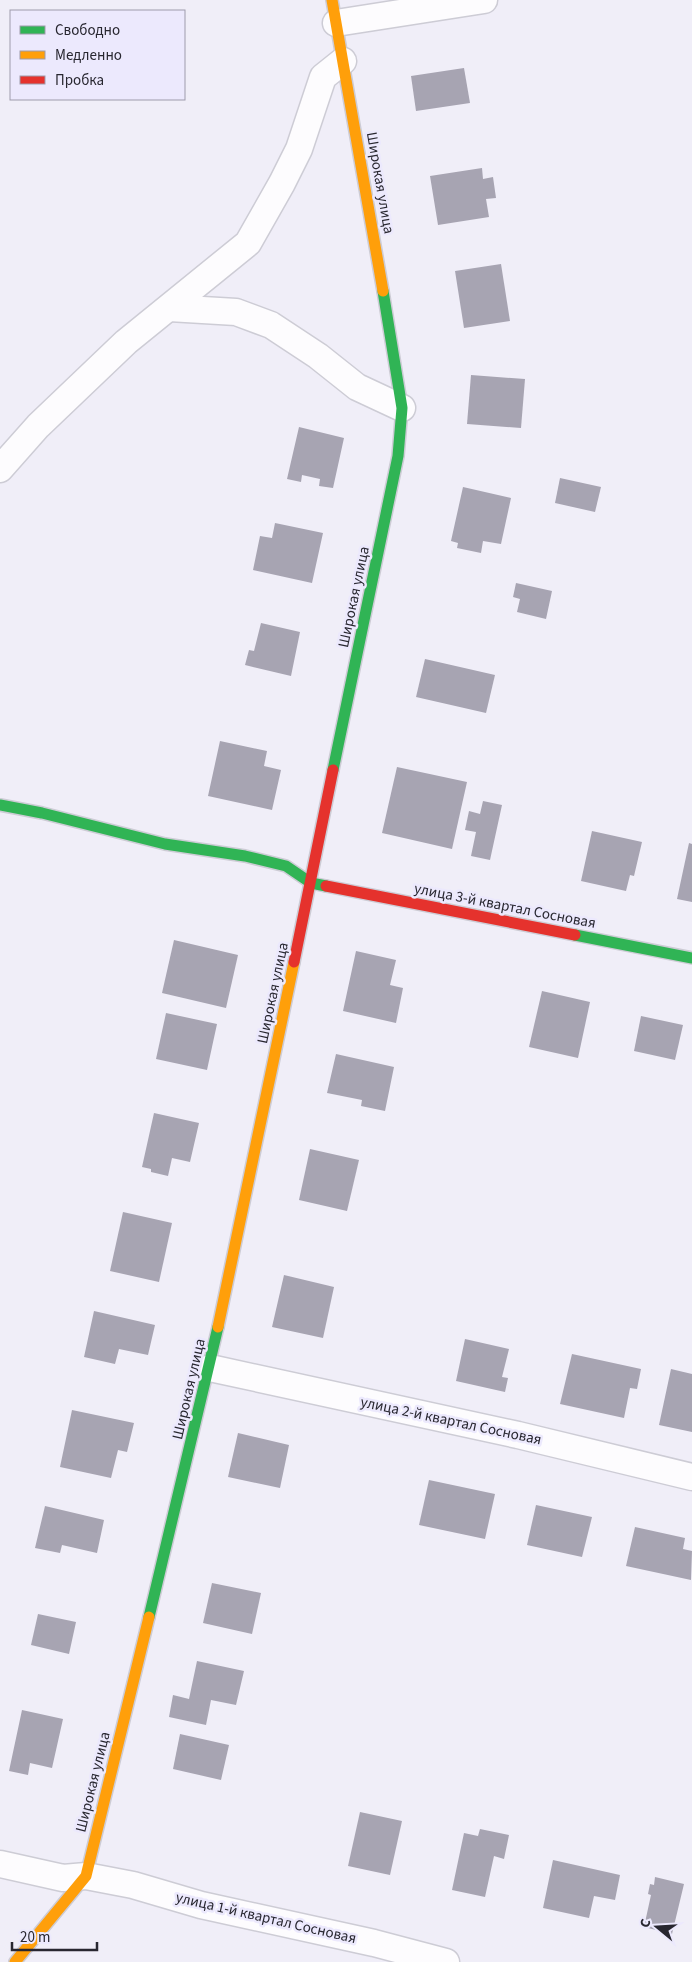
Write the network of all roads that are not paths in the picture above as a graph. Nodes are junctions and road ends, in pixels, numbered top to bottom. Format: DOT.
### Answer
graph roads {
  1 [pos="484,0"];
  2 [pos="334,11"];
  3 [pos="342,61"];
  4 [pos="169,308"];
  5 [pos="402,408"];
  6 [pos="0,469"];
  7 [pos="0,805"];
  8 [pos="311,883"];
  9 [pos="692,958"];
  10 [pos="210,1368"];
  11 [pos="692,1477"];
  12 [pos="0,1864"];
  13 [pos="86,1876"];
  14 [pos="15,1962"];
  15 [pos="446,1962"];
  1 -- 2 [label="street"];
  2 -- 3 [label="street, Широкая улица"];
  3 -- 4 [label="street"];
  3 -- 5 [label="street, Широкая улица"];
  4 -- 5 [label="street"];
  4 -- 6 [label="street"];
  5 -- 8 [label="street, Широкая улица"];
  7 -- 8 [label="street"];
  8 -- 9 [label="street, улица 3-й квартал Сосновая"];
  8 -- 10 [label="street, Широкая улица"];
  10 -- 11 [label="street, улица 2-й квартал Сосновая"];
  10 -- 13 [label="street, Широкая улица"];
  12 -- 13 [label="street, улица 1-й квартал Сосновая"];
  13 -- 14 [label="street, Широкая улица"];
  13 -- 15 [label="street, улица 1-й квартал Сосновая"];
}
